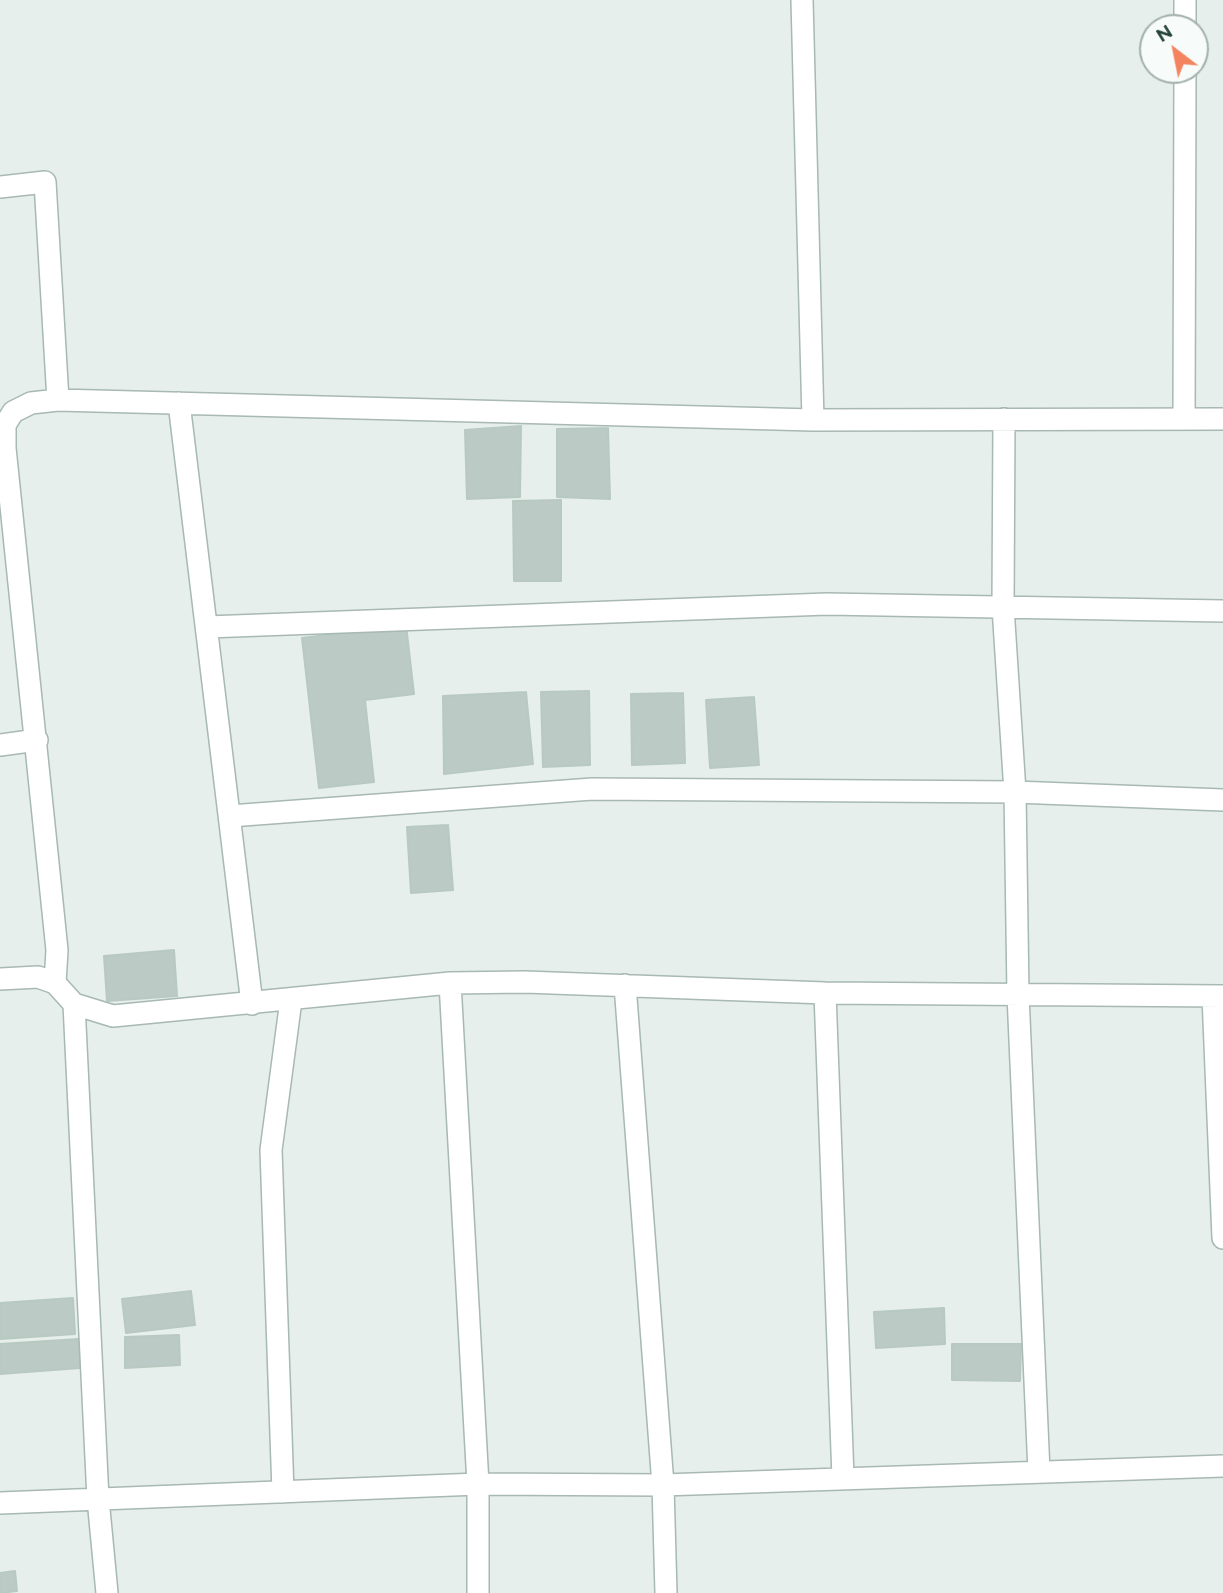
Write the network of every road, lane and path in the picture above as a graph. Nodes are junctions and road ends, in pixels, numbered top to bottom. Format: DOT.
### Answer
graph roads {
  1 [pos="802,0"];
  2 [pos="1185,84"];
  3 [pos="0,187"];
  4 [pos="58,400"];
  5 [pos="179,403"];
  6 [pos="1004,419"];
  7 [pos="1184,419"];
  8 [pos="1223,419"];
  9 [pos="813,420"];
  10 [pos="1003,607"];
  11 [pos="1223,611"];
  12 [pos="206,627"];
  13 [pos="37,740"];
  14 [pos="0,745"];
  15 [pos="1015,792"];
  16 [pos="1223,800"];
  17 [pos="230,816"];
  18 [pos="0,979"];
  19 [pos="55,984"];
  20 [pos="450,984"];
  21 [pos="625,985"];
  22 [pos="825,993"];
  23 [pos="1018,995"];
  24 [pos="1218,996"];
  25 [pos="291,1000"];
  26 [pos="74,1004"];
  27 [pos="252,1004"];
  28 [pos="1223,1238"];
  29 [pos="1223,1466"];
  30 [pos="1039,1472"];
  31 [pos="844,1478"];
  32 [pos="478,1484"];
  33 [pos="663,1485"];
  34 [pos="283,1492"];
  35 [pos="98,1499"];
  36 [pos="0,1503"];
  37 [pos="107,1593"];
  38 [pos="478,1593"];
  39 [pos="666,1593"];
  1 -- 9 [label="street"];
  2 -- 7 [label="street"];
  3 -- 4 [label="street"];
  4 -- 5 [label="street"];
  4 -- 13 [label="street"];
  5 -- 9 [label="street"];
  5 -- 12 [label="street"];
  6 -- 7 [label="street"];
  6 -- 9 [label="street"];
  6 -- 10 [label="street"];
  7 -- 8 [label="street"];
  10 -- 11 [label="street"];
  10 -- 12 [label="street"];
  10 -- 15 [label="street"];
  12 -- 17 [label="street"];
  13 -- 14 [label="street"];
  13 -- 19 [label="street"];
  15 -- 16 [label="street"];
  15 -- 17 [label="street"];
  15 -- 23 [label="street"];
  17 -- 27 [label="street"];
  18 -- 19 [label="street"];
  19 -- 26 [label="street"];
  20 -- 21 [label="street"];
  20 -- 25 [label="street"];
  20 -- 32 [label="street"];
  21 -- 22 [label="street"];
  21 -- 33 [label="street"];
  22 -- 23 [label="street"];
  22 -- 31 [label="street"];
  23 -- 24 [label="street"];
  23 -- 30 [label="street"];
  24 -- 28 [label="street"];
  25 -- 27 [label="street"];
  25 -- 34 [label="street"];
  26 -- 27 [label="street"];
  26 -- 35 [label="street"];
  29 -- 30 [label="street"];
  30 -- 31 [label="street"];
  31 -- 33 [label="street"];
  32 -- 33 [label="street"];
  32 -- 34 [label="street"];
  32 -- 38 [label="street"];
  33 -- 39 [label="street"];
  34 -- 35 [label="street"];
  35 -- 36 [label="street"];
  35 -- 37 [label="street"];
}
